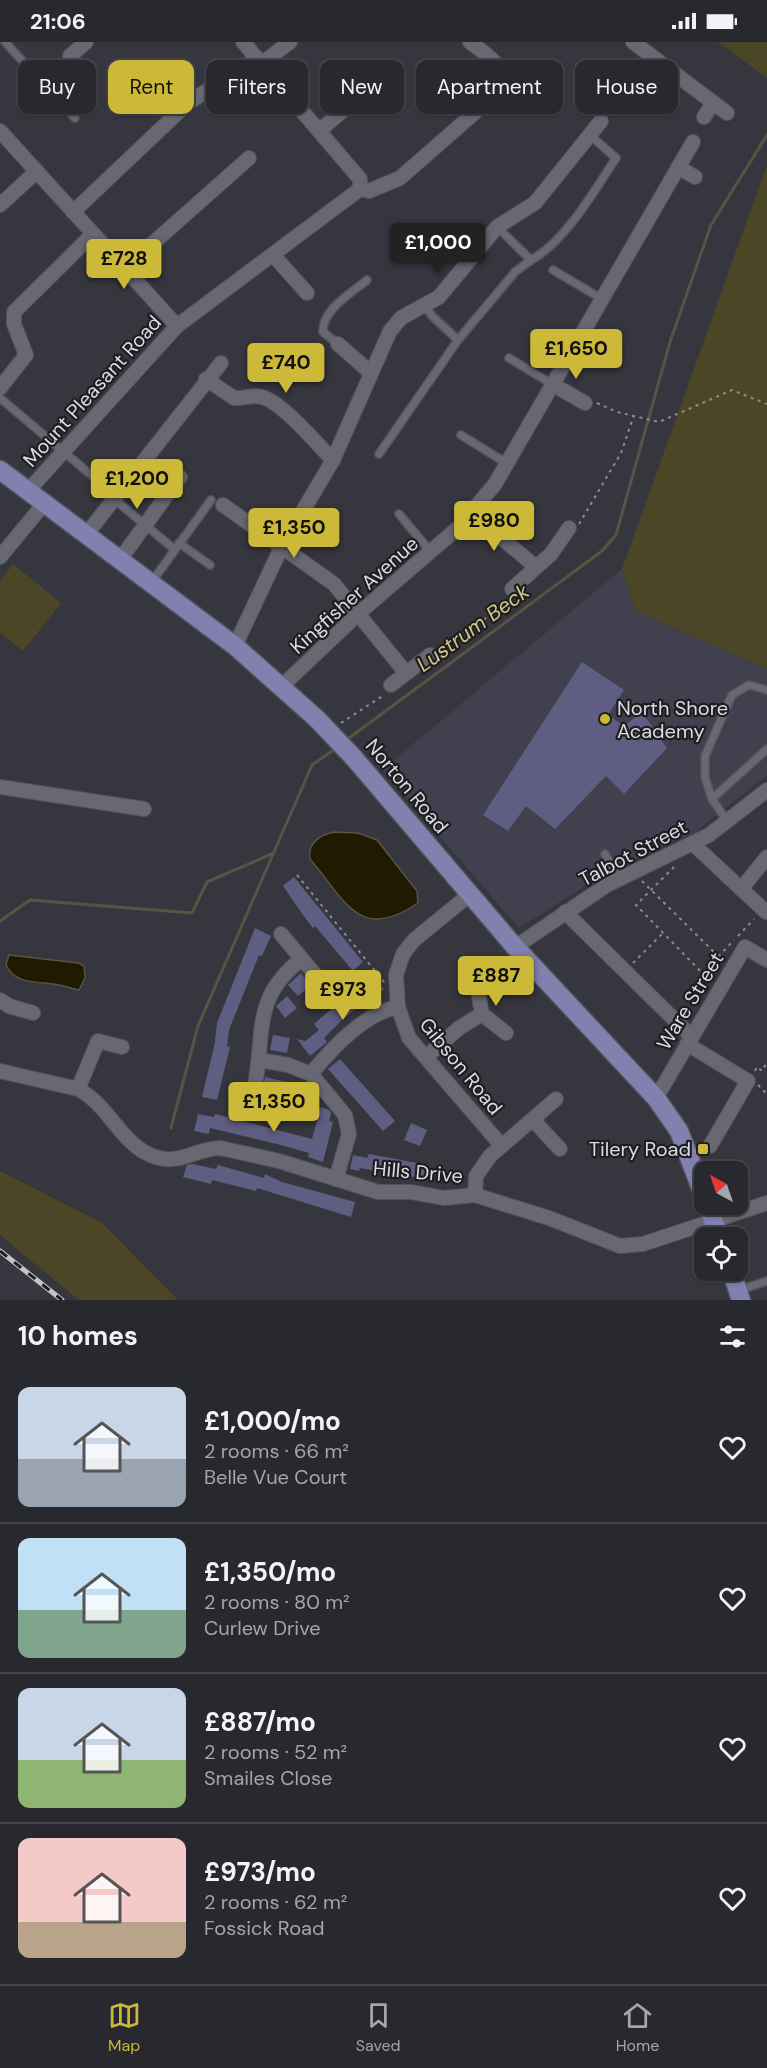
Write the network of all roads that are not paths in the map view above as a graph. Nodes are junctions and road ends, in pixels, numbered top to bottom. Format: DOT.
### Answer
graph roads {
  1 [pos="5,42"];
  2 [pos="243,42"];
  3 [pos="290,42"];
  4 [pos="470,42"];
  5 [pos="633,42"];
  6 [pos="257,60"];
  7 [pos="260,60"];
  8 [pos="206,92"];
  9 [pos="713,103"];
  10 [pos="728,113"];
  11 [pos="304,114"];
  12 [pos="339,114"];
  13 [pos="704,117"];
  14 [pos="75,118"];
  15 [pos="602,121"];
  16 [pos="0,131"];
  17 [pos="319,131"];
  18 [pos="591,136"];
  19 [pos="693,142"];
  20 [pos="249,158"];
  21 [pos="678,167"];
  22 [pos="37,171"];
  23 [pos="695,177"];
  24 [pos="360,189"];
  25 [pos="0,205"];
  26 [pos="73,212"];
  27 [pos="497,227"];
  28 [pos="93,234"];
  29 [pos="273,255"];
  30 [pos="531,261"];
  31 [pos="124,268"];
  32 [pos="553,270"];
  33 [pos="367,280"];
  34 [pos="307,293"];
  35 [pos="602,299"];
  36 [pos="424,305"];
  37 [pos="177,326"];
  38 [pos="458,340"];
  39 [pos="339,345"];
  40 [pos="509,358"];
  41 [pos="221,363"];
  42 [pos="371,373"];
  43 [pos="206,379"];
  44 [pos="552,384"];
  45 [pos="0,388"];
  46 [pos="0,398"];
  47 [pos="585,403"];
  48 [pos="461,435"];
  49 [pos="63,451"];
  50 [pos="380,454"];
  51 [pos="333,460"];
  52 [pos="506,463"];
  53 [pos="0,470"];
  54 [pos="180,477"];
  55 [pos="27,492"];
  56 [pos="115,498"];
  57 [pos="217,503"];
  58 [pos="43,505"];
  59 [pos="472,513"];
  60 [pos="399,514"];
  61 [pos="146,525"];
  62 [pos="572,529"];
  63 [pos="85,536"];
  64 [pos="5,542"];
  65 [pos="176,546"];
  66 [pos="281,548"];
  67 [pos="430,552"];
  68 [pos="0,557"];
  69 [pos="118,561"];
  70 [pos="210,565"];
  71 [pos="536,567"];
  72 [pos="150,584"];
  73 [pos="512,589"];
  74 [pos="359,613"];
  75 [pos="235,646"];
  76 [pos="430,655"];
  77 [pos="406,673"];
  78 [pos="391,685"];
  79 [pos="282,686"];
  80 [pos="767,690"];
  81 [pos="767,749"];
  82 [pos="0,787"];
  83 [pos="767,791"];
  84 [pos="712,799"];
  85 [pos="144,808"];
  86 [pos="727,821"];
  87 [pos="693,844"];
  88 [pos="605,854"];
  89 [pos="767,857"];
  90 [pos="619,879"];
  91 [pos="741,889"];
  92 [pos="469,895"];
  93 [pos="765,910"];
  94 [pos="565,912"];
  95 [pos="281,934"];
  96 [pos="515,947"];
  97 [pos="302,959"];
  98 [pos="767,960"];
  99 [pos="317,976"];
  100 [pos="477,986"];
  101 [pos="3,1007"];
  102 [pos="398,1007"];
  103 [pos="33,1013"];
  104 [pos="482,1014"];
  105 [pos="506,1033"];
  106 [pos="689,1040"];
  107 [pos="122,1047"];
  108 [pos="426,1057"];
  109 [pos="261,1060"];
  110 [pos="0,1071"];
  111 [pos="310,1074"];
  112 [pos="78,1089"];
  113 [pos="254,1089"];
  114 [pos="656,1098"];
  115 [pos="556,1099"];
  116 [pos="533,1120"];
  117 [pos="501,1145"];
  118 [pos="710,1146"];
  119 [pos="560,1149"];
  120 [pos="694,1170"];
  121 [pos="336,1179"];
  122 [pos="475,1195"];
  123 [pos="767,1203"];
  124 [pos="722,1227"];
  125 [pos="694,1234"];
  126 [pos="734,1281"];
  127 [pos="767,1281"];
  128 [pos="739,1296"];
  1 -- 14 [label="lane"];
  2 -- 6 [label="street"];
  3 -- 7 [label="street"];
  4 -- 24 [label="street"];
  5 -- 9 [label="street"];
  8 -- 26 [label="street"];
  9 -- 10 [label="street"];
  9 -- 13 [label="street"];
  11 -- 17 [label="street"];
  12 -- 17 [label="street"];
  15 -- 18 [label="street"];
  16 -- 22 [label="street"];
  17 -- 24 [label="street"];
  18 -- 27 [label="street"];
  18 -- 30 [label="lane"];
  19 -- 21 [label="street, Kingfisher Avenue"];
  20 -- 31 [label="street"];
  21 -- 23 [label="street"];
  21 -- 35 [label="street, Kingfisher Avenue"];
  22 -- 25 [label="street"];
  22 -- 26 [label="street"];
  24 -- 29 [label="street, Mount Pleasant Road"];
  26 -- 28 [label="street"];
  27 -- 30 [label="lane"];
  27 -- 36 [label="street"];
  28 -- 31 [label="street"];
  28 -- 45 [label="street"];
  29 -- 34 [label="street"];
  29 -- 37 [label="street, Mount Pleasant Road"];
  30 -- 38 [label="lane"];
  31 -- 37 [label="street"];
  32 -- 35 [label="lane"];
  33 -- 39 [label="lane"];
  35 -- 44 [label="street, Kingfisher Avenue"];
  36 -- 38 [label="lane"];
  36 -- 42 [label="street"];
  37 -- 49 [label="street, Mount Pleasant Road"];
  38 -- 50 [label="lane"];
  39 -- 42 [label="street"];
  40 -- 44 [label="lane"];
  41 -- 43 [label="street"];
  42 -- 51 [label="street"];
  43 -- 51 [label="street"];
  43 -- 56 [label="street"];
  44 -- 47 [label="street"];
  44 -- 52 [label="street, Kingfisher Avenue"];
  46 -- 49 [label="lane"];
  48 -- 52 [label="lane"];
  49 -- 55 [label="street, Mount Pleasant Road"];
  49 -- 56 [label="lane"];
  51 -- 66 [label="street"];
  52 -- 59 [label="street, Kingfisher Avenue"];
  53 -- 55 [label="main road, Norton Road"];
  54 -- 61 [label="street"];
  55 -- 58 [label="main road, Norton Road"];
  56 -- 61 [label="lane"];
  56 -- 63 [label="street"];
  57 -- 65 [label="lane"];
  57 -- 66 [label="street"];
  58 -- 63 [label="main road, Norton Road"];
  58 -- 64 [label="street"];
  59 -- 67 [label="street, Kingfisher Avenue"];
  59 -- 71 [label="street"];
  60 -- 67 [label="lane"];
  61 -- 65 [label="lane"];
  61 -- 69 [label="street"];
  62 -- 71 [label="street"];
  63 -- 69 [label="main road, Norton Road"];
  64 -- 68 [label="street"];
  65 -- 70 [label="lane"];
  65 -- 72 [label="lane"];
  66 -- 74 [label="street"];
  66 -- 75 [label="street"];
  67 -- 74 [label="street, Kingfisher Avenue"];
  69 -- 72 [label="main road, Norton Road"];
  71 -- 73 [label="street"];
  72 -- 75 [label="main road, Norton Road"];
  74 -- 77 [label="street"];
  74 -- 79 [label="street, Kingfisher Avenue"];
  75 -- 79 [label="main road, Norton Road"];
  76 -- 77 [label="street"];
  77 -- 78 [label="street"];
  79 -- 92 [label="main road, Norton Road"];
  80 -- 84 [label="lane"];
  81 -- 84 [label="lane"];
  82 -- 85 [label="street"];
  83 -- 86 [label="street, Talbot Street"];
  84 -- 86 [label="lane"];
  86 -- 87 [label="street, Talbot Street"];
  87 -- 90 [label="street, Talbot Street"];
  87 -- 91 [label="street"];
  88 -- 90 [label="lane"];
  89 -- 91 [label="street"];
  90 -- 94 [label="street, Talbot Street"];
  91 -- 93 [label="street"];
  92 -- 96 [label="main road, Norton Road"];
  92 -- 102 [label="street, Gibson Road"];
  94 -- 96 [label="street, Talbot Street"];
  94 -- 106 [label="street"];
  95 -- 97 [label="street"];
  96 -- 114 [label="main road, Norton Road"];
  97 -- 99 [label="street"];
  97 -- 109 [label="street"];
  98 -- 106 [label="street, Ware Street"];
  100 -- 104 [label="street"];
  101 -- 103 [label="street"];
  102 -- 108 [label="street, Gibson Road"];
  102 -- 111 [label="street"];
  104 -- 105 [label="street"];
  104 -- 108 [label="street"];
  106 -- 114 [label="street, Ware Street"];
  106 -- 118 [label="street"];
  107 -- 112 [label="street"];
  108 -- 117 [label="street, Gibson Road"];
  109 -- 111 [label="street"];
  109 -- 113 [label="street"];
  110 -- 112 [label="street, Hills Drive"];
  111 -- 121 [label="street"];
  112 -- 121 [label="street, Hills Drive"];
  114 -- 120 [label="main road, Norton Road"];
  115 -- 116 [label="street, Gibson Road"];
  116 -- 117 [label="street, Gibson Road"];
  116 -- 119 [label="street"];
  117 -- 122 [label="street, Gibson Road"];
  121 -- 122 [label="street, Hills Drive"];
  122 -- 125 [label="street, Hills Drive"];
  123 -- 124 [label="street, Hills Drive"];
  126 -- 128 [label="main road"];
  127 -- 128 [label="lane"];
}
